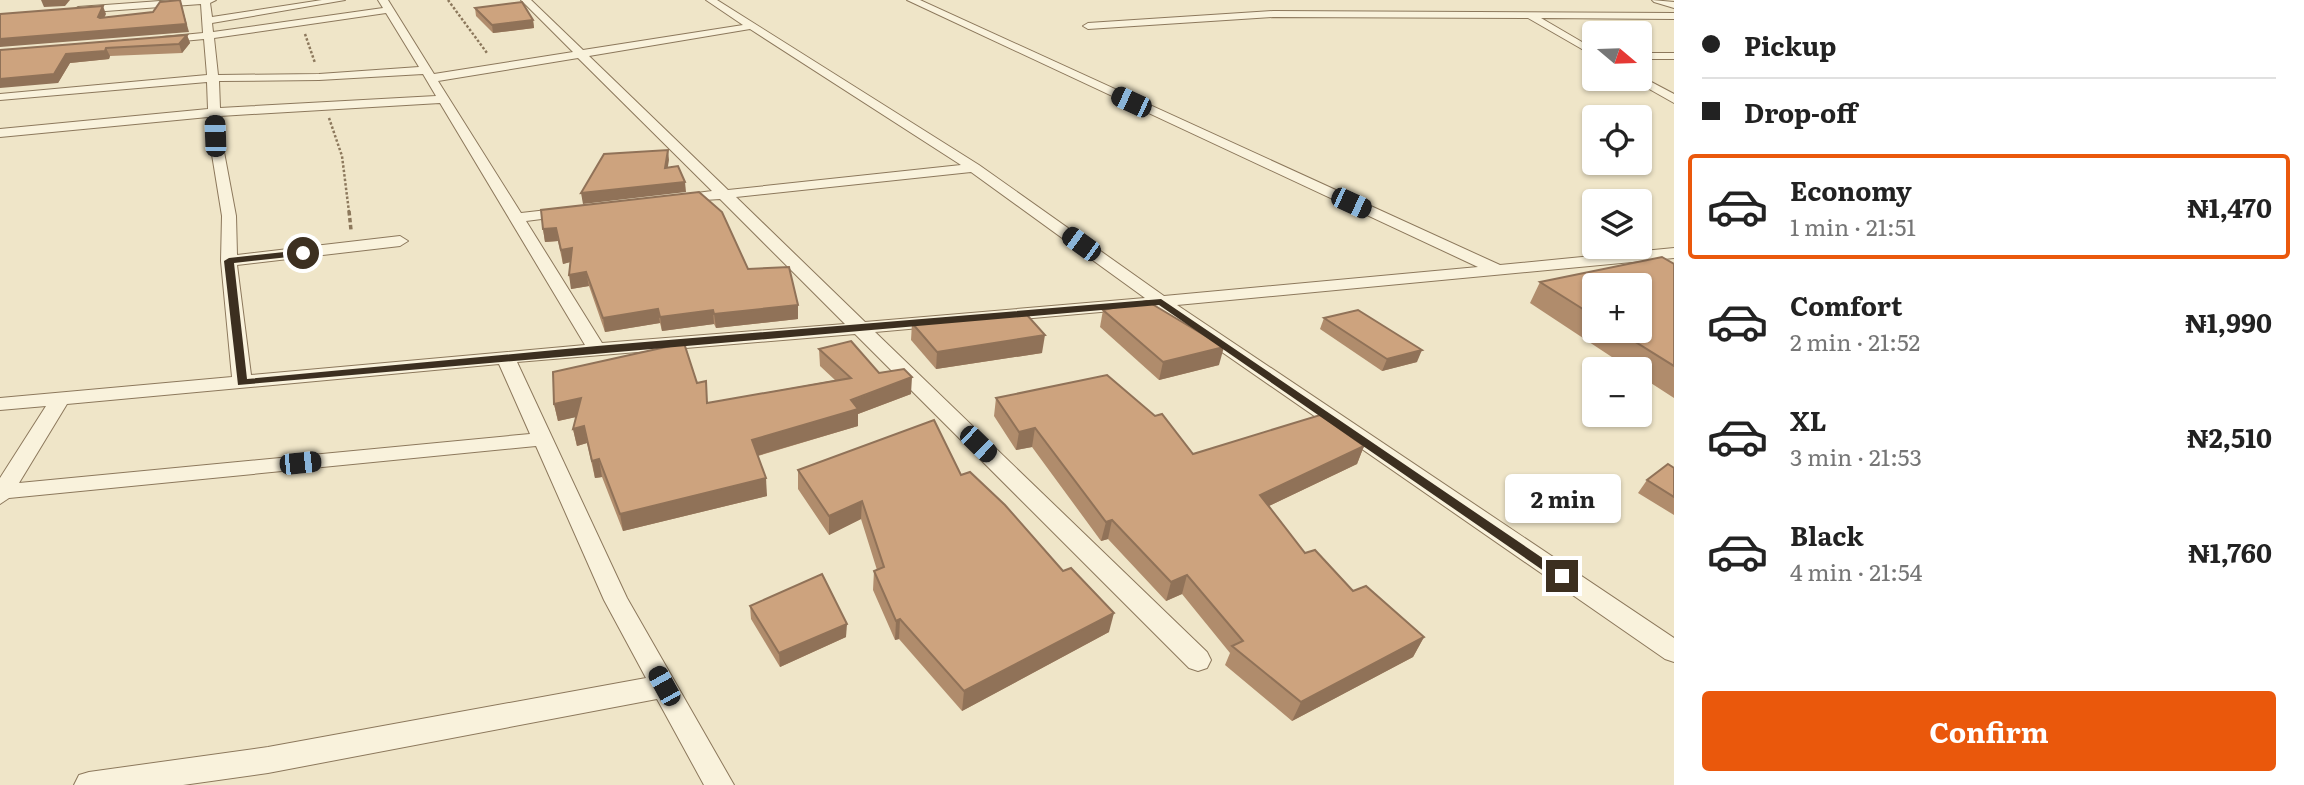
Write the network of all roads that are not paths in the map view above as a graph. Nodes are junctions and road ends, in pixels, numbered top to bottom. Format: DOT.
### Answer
graph roads {
  1 [pos="205,0"];
  2 [pos="211,0"];
  3 [pos="340,0"];
  4 [pos="526,0"];
  5 [pos="710,0"];
  6 [pos="912,0"];
  7 [pos="1258,0"];
  8 [pos="1657,0"];
  9 [pos="1408,3"];
  10 [pos="1543,4"];
  11 [pos="386,5"];
  12 [pos="1674,5"];
  13 [pos="68,11"];
  14 [pos="1434,13"];
  15 [pos="1273,14"];
  16 [pos="1528,14"];
  17 [pos="1573,15"];
  18 [pos="1674,16"];
  19 [pos="207,21"];
  20 [pos="753,26"];
  21 [pos="1088,26"];
  22 [pos="209,36"];
  23 [pos="156,41"];
  24 [pos="1582,46"];
  25 [pos="583,55"];
  26 [pos="1652,56"];
  27 [pos="1674,56"];
  28 [pos="430,74"];
  29 [pos="212,78"];
  30 [pos="1652,86"];
  31 [pos="0,97"];
  32 [pos="445,99"];
  33 [pos="1674,99"];
  34 [pos="215,112"];
  35 [pos="0,133"];
  36 [pos="974,168"];
  37 [pos="725,194"];
  38 [pos="670,200"];
  39 [pos="586,210"];
  40 [pos="517,218"];
  41 [pos="400,241"];
  42 [pos="1670,255"];
  43 [pos="229,261"];
  44 [pos="1498,270"];
  45 [pos="1161,302"];
  46 [pos="858,327"];
  47 [pos="597,349"];
  48 [pos="506,358"];
  49 [pos="242,383"];
  50 [pos="61,397"];
  51 [pos="0,404"];
  52 [pos="544,439"];
  53 [pos="1,493"];
  54 [pos="1674,652"];
  55 [pos="1198,660"];
  56 [pos="664,686"];
  57 [pos="142,781"];
  58 [pos="89,785"];
  59 [pos="719,785"];
  1 -- 2 [label="street"];
  1 -- 13 [label="street"];
  1 -- 19 [label="street"];
  3 -- 19 [label="street"];
  4 -- 25 [label="street"];
  5 -- 20 [label="street"];
  6 -- 44 [label="street"];
  7 -- 15 [label="street"];
  8 -- 12 [label="street"];
  9 -- 14 [label="street"];
  10 -- 17 [label="street"];
  11 -- 22 [label="street"];
  11 -- 28 [label="street"];
  14 -- 15 [label="street"];
  14 -- 16 [label="street"];
  15 -- 21 [label="street"];
  16 -- 17 [label="street"];
  16 -- 24 [label="street"];
  17 -- 18 [label="street"];
  19 -- 22 [label="street"];
  20 -- 25 [label="street"];
  20 -- 36 [label="street"];
  22 -- 23 [label="street"];
  22 -- 29 [label="street"];
  25 -- 28 [label="street"];
  25 -- 37 [label="street"];
  26 -- 27 [label="street"];
  28 -- 29 [label="street"];
  28 -- 32 [label="street"];
  29 -- 31 [label="street"];
  29 -- 34 [label="street"];
  30 -- 33 [label="street"];
  32 -- 34 [label="street"];
  32 -- 40 [label="street"];
  34 -- 35 [label="street"];
  34 -- 43 [label="street"];
  36 -- 37 [label="street"];
  36 -- 45 [label="street"];
  37 -- 38 [label="street"];
  37 -- 46 [label="street"];
  39 -- 40 [label="street"];
  40 -- 47 [label="street"];
  41 -- 43 [label="street"];
  42 -- 44 [label="street"];
  43 -- 49 [label="street"];
  44 -- 45 [label="street"];
  45 -- 46 [label="street"];
  45 -- 54 [label="street"];
  46 -- 47 [label="street"];
  46 -- 55 [label="street"];
  47 -- 48 [label="street"];
  48 -- 49 [label="street"];
  48 -- 52 [label="street"];
  49 -- 50 [label="street"];
  50 -- 51 [label="street"];
  50 -- 53 [label="street"];
  52 -- 53 [label="street"];
  52 -- 56 [label="street"];
  56 -- 57 [label="street"];
  56 -- 59 [label="street"];
  57 -- 58 [label="street"];
}
